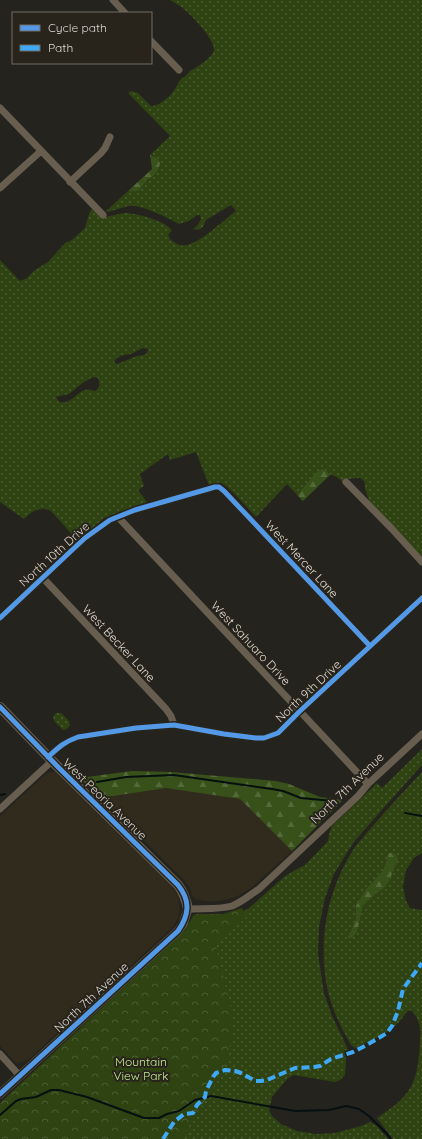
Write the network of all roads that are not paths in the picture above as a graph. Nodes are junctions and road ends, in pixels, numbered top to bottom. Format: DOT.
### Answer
graph roads {
  1 [pos="113,0"];
  2 [pos="124,12"];
  3 [pos="152,42"];
  4 [pos="179,70"];
  5 [pos="0,108"];
  6 [pos="110,137"];
  7 [pos="41,151"];
  8 [pos="70,182"];
  9 [pos="0,188"];
  10 [pos="103,214"];
  11 [pos="346,482"];
  12 [pos="219,487"];
  13 [pos="118,517"];
  14 [pos="422,562"];
  15 [pos="43,578"];
  16 [pos="422,598"];
  17 [pos="0,618"];
  18 [pos="370,646"];
  19 [pos="0,707"];
  20 [pos="300,711"];
  21 [pos="174,725"];
  22 [pos="422,734"];
  23 [pos="50,759"];
  24 [pos="368,784"];
  25 [pos="0,809"];
  26 [pos="188,908"];
  27 [pos="0,1054"];
  28 [pos="20,1076"];
  29 [pos="0,1094"];
  1 -- 2 [label="street"];
  3 -- 4 [label="street"];
  5 -- 7 [label="street"];
  6 -- 8 [label="street"];
  7 -- 8 [label="street"];
  7 -- 9 [label="street"];
  8 -- 10 [label="street"];
  11 -- 14 [label="street"];
  12 -- 13 [label="street, North 10th Drive"];
  12 -- 18 [label="street, West Mercer Lane"];
  13 -- 15 [label="street, North 10th Drive"];
  13 -- 20 [label="street, West Sahuaro Drive"];
  15 -- 17 [label="street, North 10th Drive"];
  15 -- 21 [label="street, West Becker Lane"];
  16 -- 18 [label="street, North 9th Drive"];
  18 -- 20 [label="street, North 9th Drive"];
  19 -- 23 [label="main road, West Peoria Avenue"];
  20 -- 21 [label="street, North 9th Drive"];
  20 -- 24 [label="street, West Sahuaro Drive"];
  21 -- 23 [label="street, North 9th Drive"];
  22 -- 24 [label="street, North 7th Avenue"];
  23 -- 25 [label="street, North 9th Drive"];
  23 -- 26 [label="main road, West Peoria Avenue"];
  24 -- 26 [label="street, North 7th Avenue"];
  26 -- 28 [label="street, North 7th Avenue"];
  27 -- 28 [label="street"];
  28 -- 29 [label="street, North 7th Avenue"];
}
